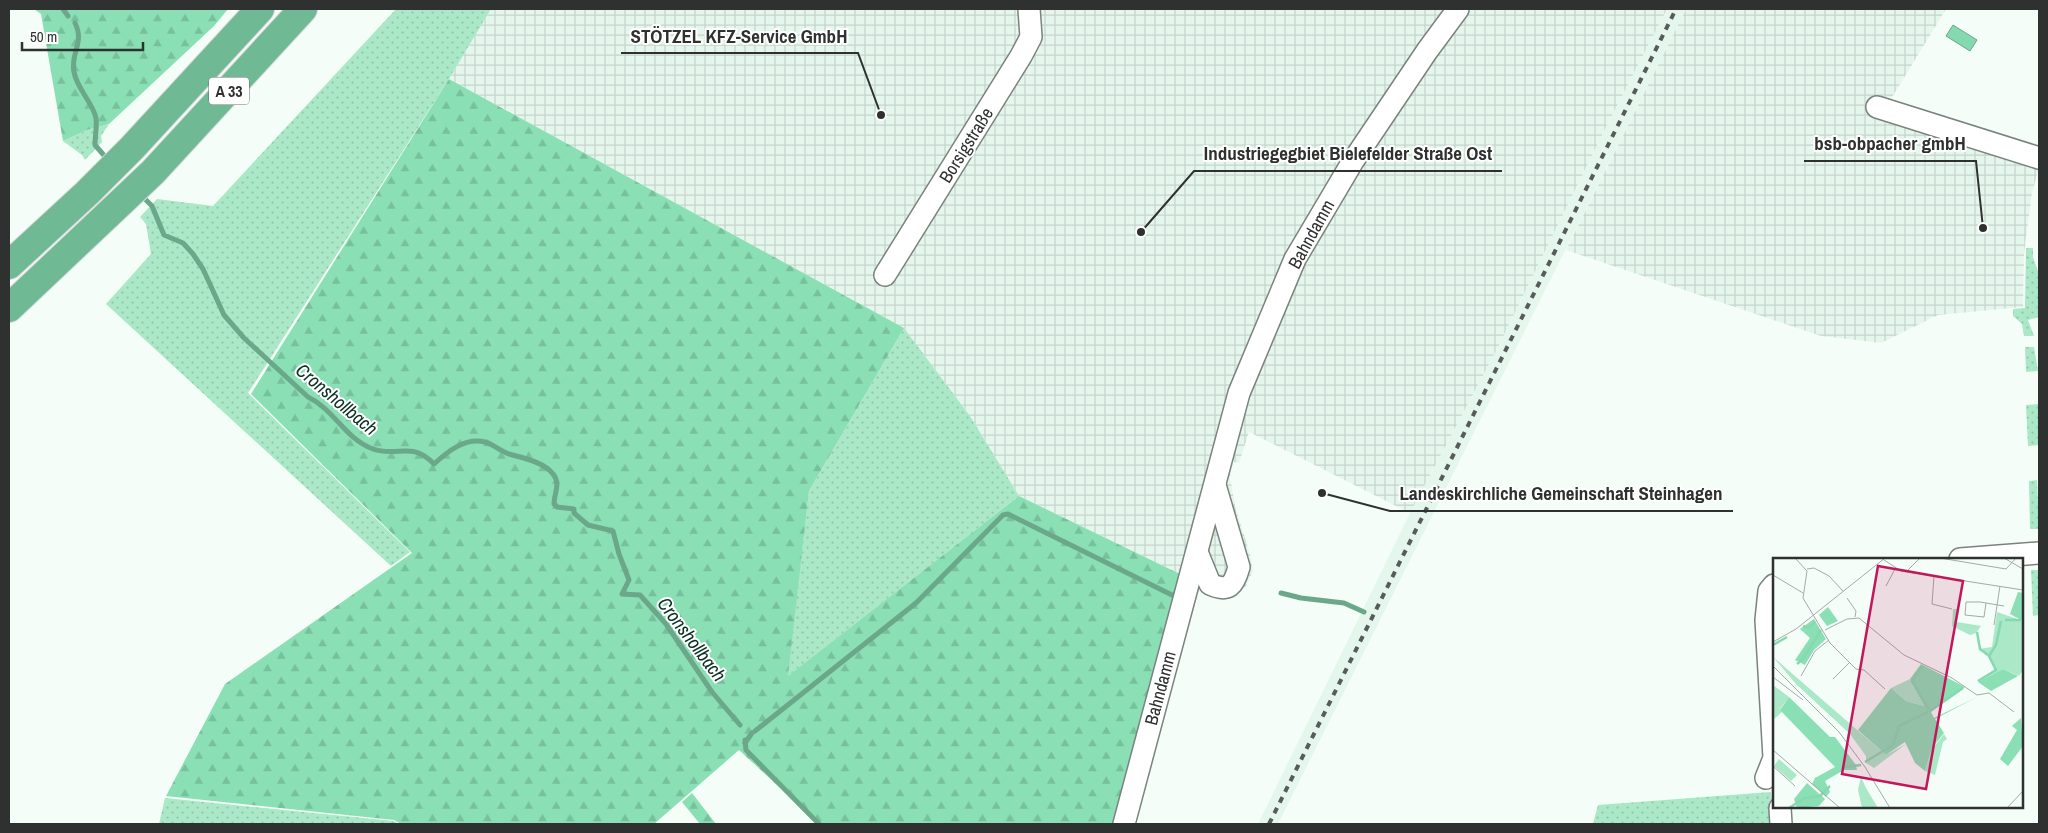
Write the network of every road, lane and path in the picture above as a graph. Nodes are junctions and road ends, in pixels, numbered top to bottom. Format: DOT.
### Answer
graph roads {
  1 [pos="260,9"];
  2 [pos="303,9"];
  3 [pos="1028,9"];
  4 [pos="1458,9"];
  5 [pos="1878,107"];
  6 [pos="2039,158"];
  7 [pos="9,265"];
  8 [pos="885,275"];
  9 [pos="9,308"];
  10 [pos="1215,485"];
  11 [pos="1197,552"];
  12 [pos="2039,553"];
  13 [pos="1973,558"];
  14 [pos="1773,586"];
  15 [pos="1773,741"];
  16 [pos="1773,760"];
  17 [pos="1766,778"];
  18 [pos="1124,824"];
  1 -- 7 [label="highway, A 33"];
  2 -- 9 [label="highway, A 33"];
  3 -- 8 [label="street, Borsigstraße"];
  4 -- 10 [label="street, Bahndamm"];
  5 -- 6 [label="street"];
  10 -- 11 [label="street, Bahndamm"];
  10 -- 11 [label="street"];
  11 -- 18 [label="street, Bahndamm"];
  12 -- 13 [label="street"];
  14 -- 15 [label="street"];
  16 -- 17 [label="street"];
}
